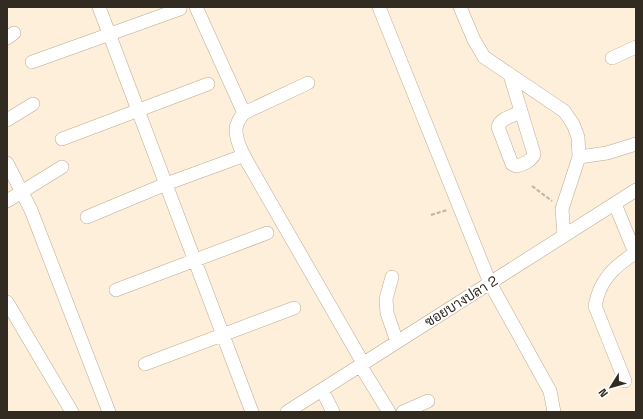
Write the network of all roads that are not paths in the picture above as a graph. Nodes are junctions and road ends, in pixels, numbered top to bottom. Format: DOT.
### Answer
graph roads {
  1 [pos="99,7"];
  2 [pos="196,7"];
  3 [pos="379,7"];
  4 [pos="460,7"];
  5 [pos="180,9"];
  6 [pos="109,34"];
  7 [pos="636,47"];
  8 [pos="612,58"];
  9 [pos="32,62"];
  10 [pos="510,74"];
  11 [pos="308,83"];
  12 [pos="208,84"];
  13 [pos="33,104"];
  14 [pos="138,110"];
  15 [pos="521,112"];
  16 [pos="244,113"];
  17 [pos="7,120"];
  18 [pos="62,139"];
  19 [pos="636,144"];
  20 [pos="579,157"];
  21 [pos="237,158"];
  22 [pos="7,163"];
  23 [pos="62,167"];
  24 [pos="166,184"];
  25 [pos="636,190"];
  26 [pos="22,192"];
  27 [pos="7,200"];
  28 [pos="615,204"];
  29 [pos="87,216"];
  30 [pos="267,233"];
  31 [pos="564,235"];
  32 [pos="636,254"];
  33 [pos="194,260"];
  34 [pos="392,277"];
  35 [pos="490,283"];
  36 [pos="116,290"];
  37 [pos="7,302"];
  38 [pos="294,308"];
  39 [pos="223,334"];
  40 [pos="397,342"];
  41 [pos="145,364"];
  42 [pos="362,364"];
  43 [pos="625,381"];
  44 [pos="322,390"];
  45 [pos="428,401"];
  46 [pos="72,412"];
  47 [pos="110,412"];
  48 [pos="252,412"];
  49 [pos="287,412"];
  50 [pos="333,412"];
  51 [pos="390,412"];
  52 [pos="403,412"];
  53 [pos="554,412"];
  1 -- 6 [label="street"];
  2 -- 16 [label="street"];
  3 -- 35 [label="street"];
  4 -- 10 [label="street"];
  5 -- 6 [label="street"];
  6 -- 9 [label="street"];
  6 -- 14 [label="street"];
  7 -- 8 [label="street"];
  10 -- 15 [label="street"];
  10 -- 20 [label="street"];
  11 -- 16 [label="street"];
  12 -- 14 [label="street"];
  13 -- 17 [label="street"];
  14 -- 18 [label="street"];
  14 -- 24 [label="street"];
  16 -- 42 [label="street"];
  19 -- 20 [label="street"];
  20 -- 31 [label="street"];
  21 -- 24 [label="street"];
  22 -- 26 [label="street"];
  23 -- 26 [label="street"];
  24 -- 29 [label="street"];
  24 -- 33 [label="street"];
  25 -- 28 [label="street, ซอยบางปลา 2"];
  26 -- 27 [label="street"];
  26 -- 47 [label="street"];
  28 -- 31 [label="street, ซอยบางปลา 2"];
  28 -- 32 [label="street"];
  30 -- 33 [label="street"];
  31 -- 35 [label="street, ซอยบางปลา 2"];
  32 -- 43 [label="street"];
  33 -- 36 [label="street"];
  33 -- 39 [label="street"];
  34 -- 40 [label="street"];
  35 -- 40 [label="street, ซอยบางปลา 2"];
  35 -- 53 [label="street"];
  37 -- 46 [label="street"];
  38 -- 39 [label="street"];
  39 -- 41 [label="street"];
  39 -- 48 [label="street"];
  40 -- 42 [label="street, ซอยบางปลา 2"];
  42 -- 44 [label="street, ซอยบางปลา 2"];
  42 -- 51 [label="street"];
  44 -- 49 [label="street, ซอยบางปลา 2"];
  44 -- 50 [label="street"];
  45 -- 52 [label="street"];
}
